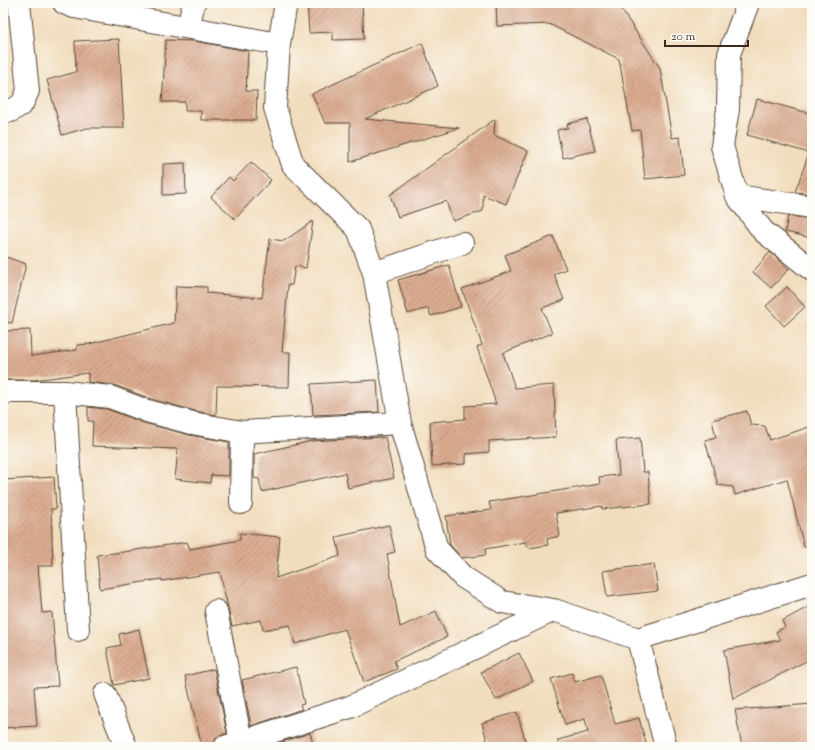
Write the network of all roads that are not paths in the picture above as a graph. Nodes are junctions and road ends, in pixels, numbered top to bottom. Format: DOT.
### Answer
graph roads {
  1 [pos="19,3"];
  2 [pos="64,3"];
  3 [pos="194,3"];
  4 [pos="286,3"];
  5 [pos="748,3"];
  6 [pos="188,28"];
  7 [pos="279,44"];
  8 [pos="3,109"];
  9 [pos="737,196"];
  10 [pos="812,207"];
  11 [pos="462,243"];
  12 [pos="812,270"];
  13 [pos="374,273"];
  14 [pos="3,392"];
  15 [pos="66,392"];
  16 [pos="400,423"];
  17 [pos="242,432"];
  18 [pos="241,503"];
  19 [pos="812,584"];
  20 [pos="216,610"];
  21 [pos="554,610"];
  22 [pos="78,630"];
  23 [pos="638,639"];
  24 [pos="105,694"];
  25 [pos="233,744"];
  26 [pos="126,747"];
  27 [pos="666,747"];
  1 -- 8 [label="street"];
  2 -- 6 [label="street"];
  3 -- 6 [label="street"];
  4 -- 7 [label="street"];
  5 -- 9 [label="street"];
  6 -- 7 [label="street"];
  7 -- 13 [label="street"];
  9 -- 10 [label="street"];
  9 -- 12 [label="street"];
  11 -- 13 [label="street"];
  13 -- 16 [label="street"];
  14 -- 15 [label="street"];
  15 -- 17 [label="street"];
  15 -- 22 [label="street"];
  16 -- 17 [label="street"];
  16 -- 21 [label="street"];
  17 -- 18 [label="street"];
  19 -- 23 [label="street"];
  20 -- 25 [label="street"];
  21 -- 23 [label="street"];
  21 -- 25 [label="street"];
  23 -- 27 [label="street"];
  24 -- 26 [label="street"];
}
